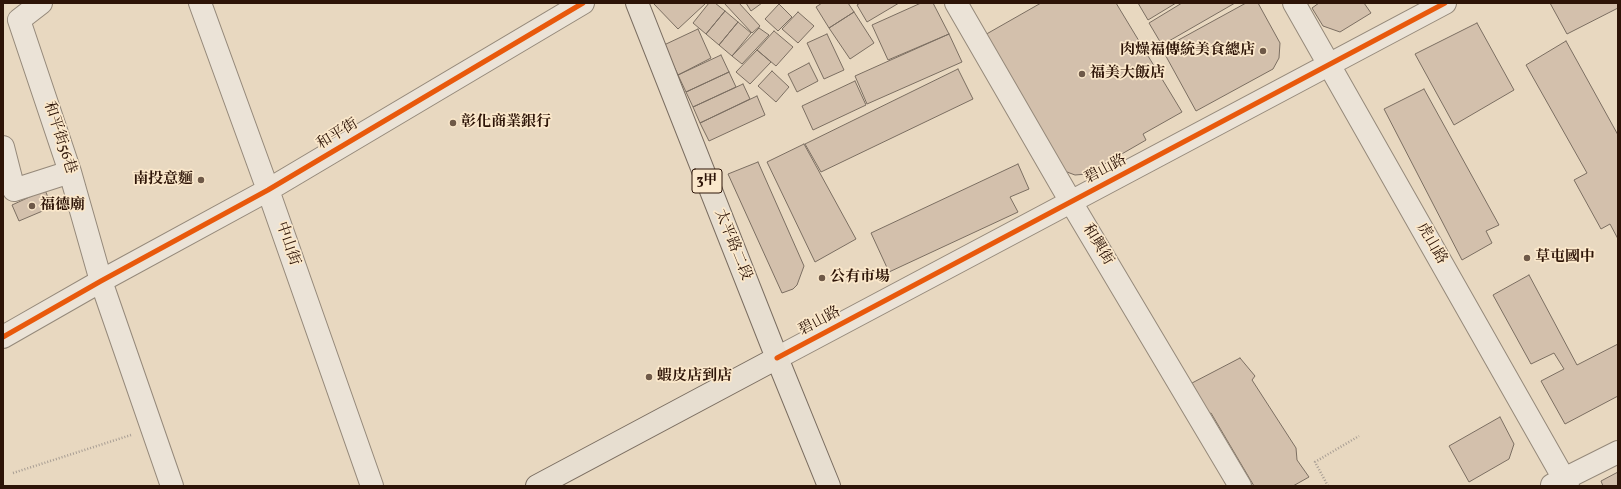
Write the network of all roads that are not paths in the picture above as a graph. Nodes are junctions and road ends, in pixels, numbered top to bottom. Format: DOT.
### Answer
graph roads {
  1 [pos="200,3"];
  2 [pos="583,3"];
  3 [pos="637,3"];
  4 [pos="956,3"];
  5 [pos="1294,3"];
  6 [pos="1445,3"];
  7 [pos="36,4"];
  8 [pos="1329,65"];
  9 [pos="3,147"];
  10 [pos="70,172"];
  11 [pos="268,190"];
  12 [pos="1072,202"];
  13 [pos="101,281"];
  14 [pos="3,337"];
  15 [pos="777,358"];
  16 [pos="1618,452"];
  17 [pos="1561,484"];
  18 [pos="172,486"];
  19 [pos="372,486"];
  20 [pos="537,486"];
  21 [pos="829,486"];
  22 [pos="1240,486"];
  1 -- 11 [label="street, 中山街"];
  2 -- 11 [label="street, 和平街"];
  3 -- 15 [label="main road, 太平路二段 / 3甲"];
  4 -- 12 [label="street, 和興街"];
  5 -- 8 [label="street, 虎山路"];
  6 -- 8 [label="street, 碧山路"];
  7 -- 10 [label="street, 和平街56巷"];
  8 -- 12 [label="street, 碧山路"];
  8 -- 17 [label="street, 虎山路"];
  9 -- 10 [label="street"];
  10 -- 13 [label="street, 和平街56巷"];
  11 -- 13 [label="street, 和平街"];
  11 -- 19 [label="street, 中山街"];
  12 -- 15 [label="street, 碧山路"];
  12 -- 22 [label="street, 和興街"];
  13 -- 14 [label="street, 和平街"];
  13 -- 18 [label="street, 和平街56巷"];
  15 -- 20 [label="main road, 碧山路"];
  15 -- 21 [label="main road, 太平路二段 / 3甲"];
  16 -- 17 [label="street"];
}
